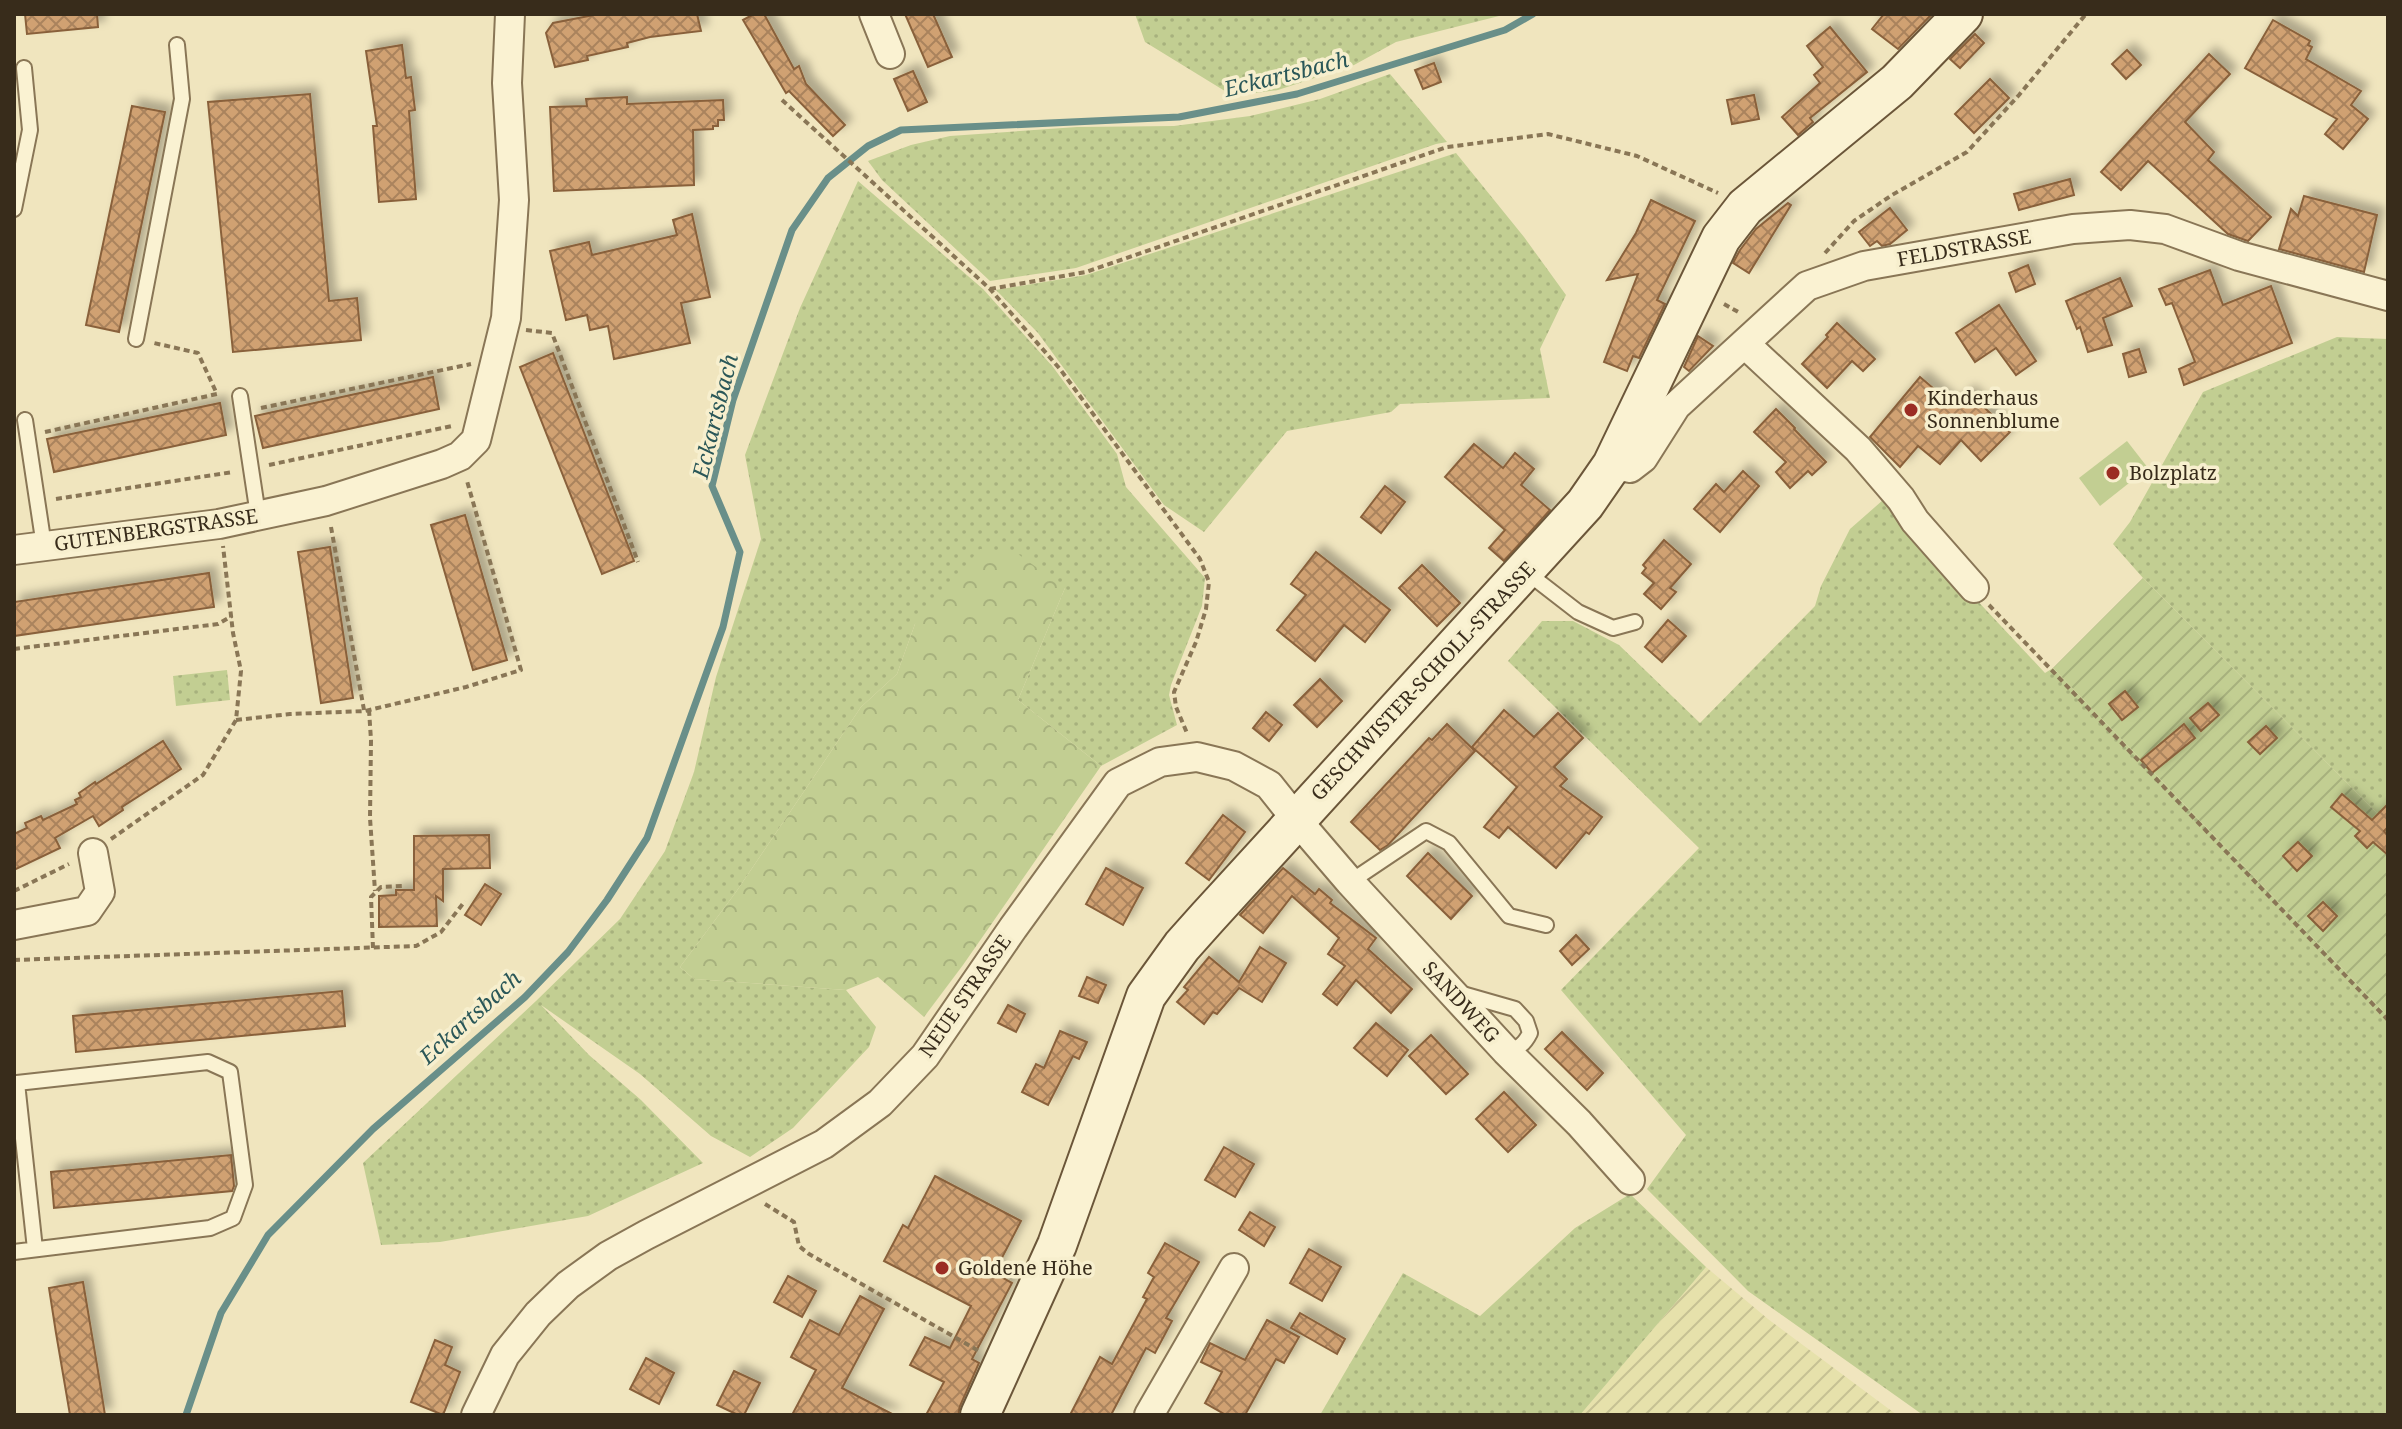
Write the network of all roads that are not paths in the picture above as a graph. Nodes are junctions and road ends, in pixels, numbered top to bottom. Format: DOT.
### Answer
graph roads {
  1 [pos="510,14"];
  2 [pos="874,14"];
  3 [pos="1963,14"];
  4 [pos="177,45"];
  5 [pos="890,54"];
  6 [pos="24,68"];
  7 [pos="14,209"];
  8 [pos="2388,296"];
  9 [pos="1754,335"];
  10 [pos="136,339"];
  11 [pos="240,396"];
  12 [pos="25,420"];
  13 [pos="1612,465"];
  14 [pos="258,515"];
  15 [pos="44,546"];
  16 [pos="14,550"];
  17 [pos="1525,571"];
  18 [pos="1974,588"];
  19 [pos="1635,622"];
  20 [pos="1296,819"];
  21 [pos="93,853"];
  22 [pos="1350,882"];
  23 [pos="14,925"];
  24 [pos="1546,925"];
  25 [pos="1630,1180"];
  26 [pos="35,1249"];
  27 [pos="14,1252"];
  28 [pos="1234,1268"];
  29 [pos="476,1415"];
  30 [pos="980,1415"];
  31 [pos="1149,1415"];
  1 -- 14 [label="street, GUTENBERGSTRASSE"];
  2 -- 5 [label="street"];
  3 -- 13 [label="street, GESCHWISTER-SCHOLL-STRASSE"];
  4 -- 10 [label="lane"];
  6 -- 7 [label="lane"];
  8 -- 9 [label="street, FELDSTRASSE"];
  9 -- 13 [label="street, FELDSTRASSE"];
  9 -- 18 [label="street"];
  11 -- 14 [label="lane"];
  12 -- 15 [label="lane"];
  13 -- 17 [label="street, GESCHWISTER-SCHOLL-STRASSE"];
  14 -- 15 [label="street, GUTENBERGSTRASSE"];
  15 -- 16 [label="street, GUTENBERGSTRASSE"];
  17 -- 19 [label="lane"];
  17 -- 20 [label="street, GESCHWISTER-SCHOLL-STRASSE"];
  20 -- 22 [label="street, SANDWEG"];
  20 -- 29 [label="street, NEUE STRASSE"];
  20 -- 30 [label="street, GESCHWISTER-SCHOLL-STRASSE"];
  21 -- 23 [label="street"];
  22 -- 24 [label="lane"];
  22 -- 25 [label="street, SANDWEG"];
  26 -- 26 [label="lane"];
  26 -- 27 [label="lane"];
  28 -- 31 [label="street"];
}
